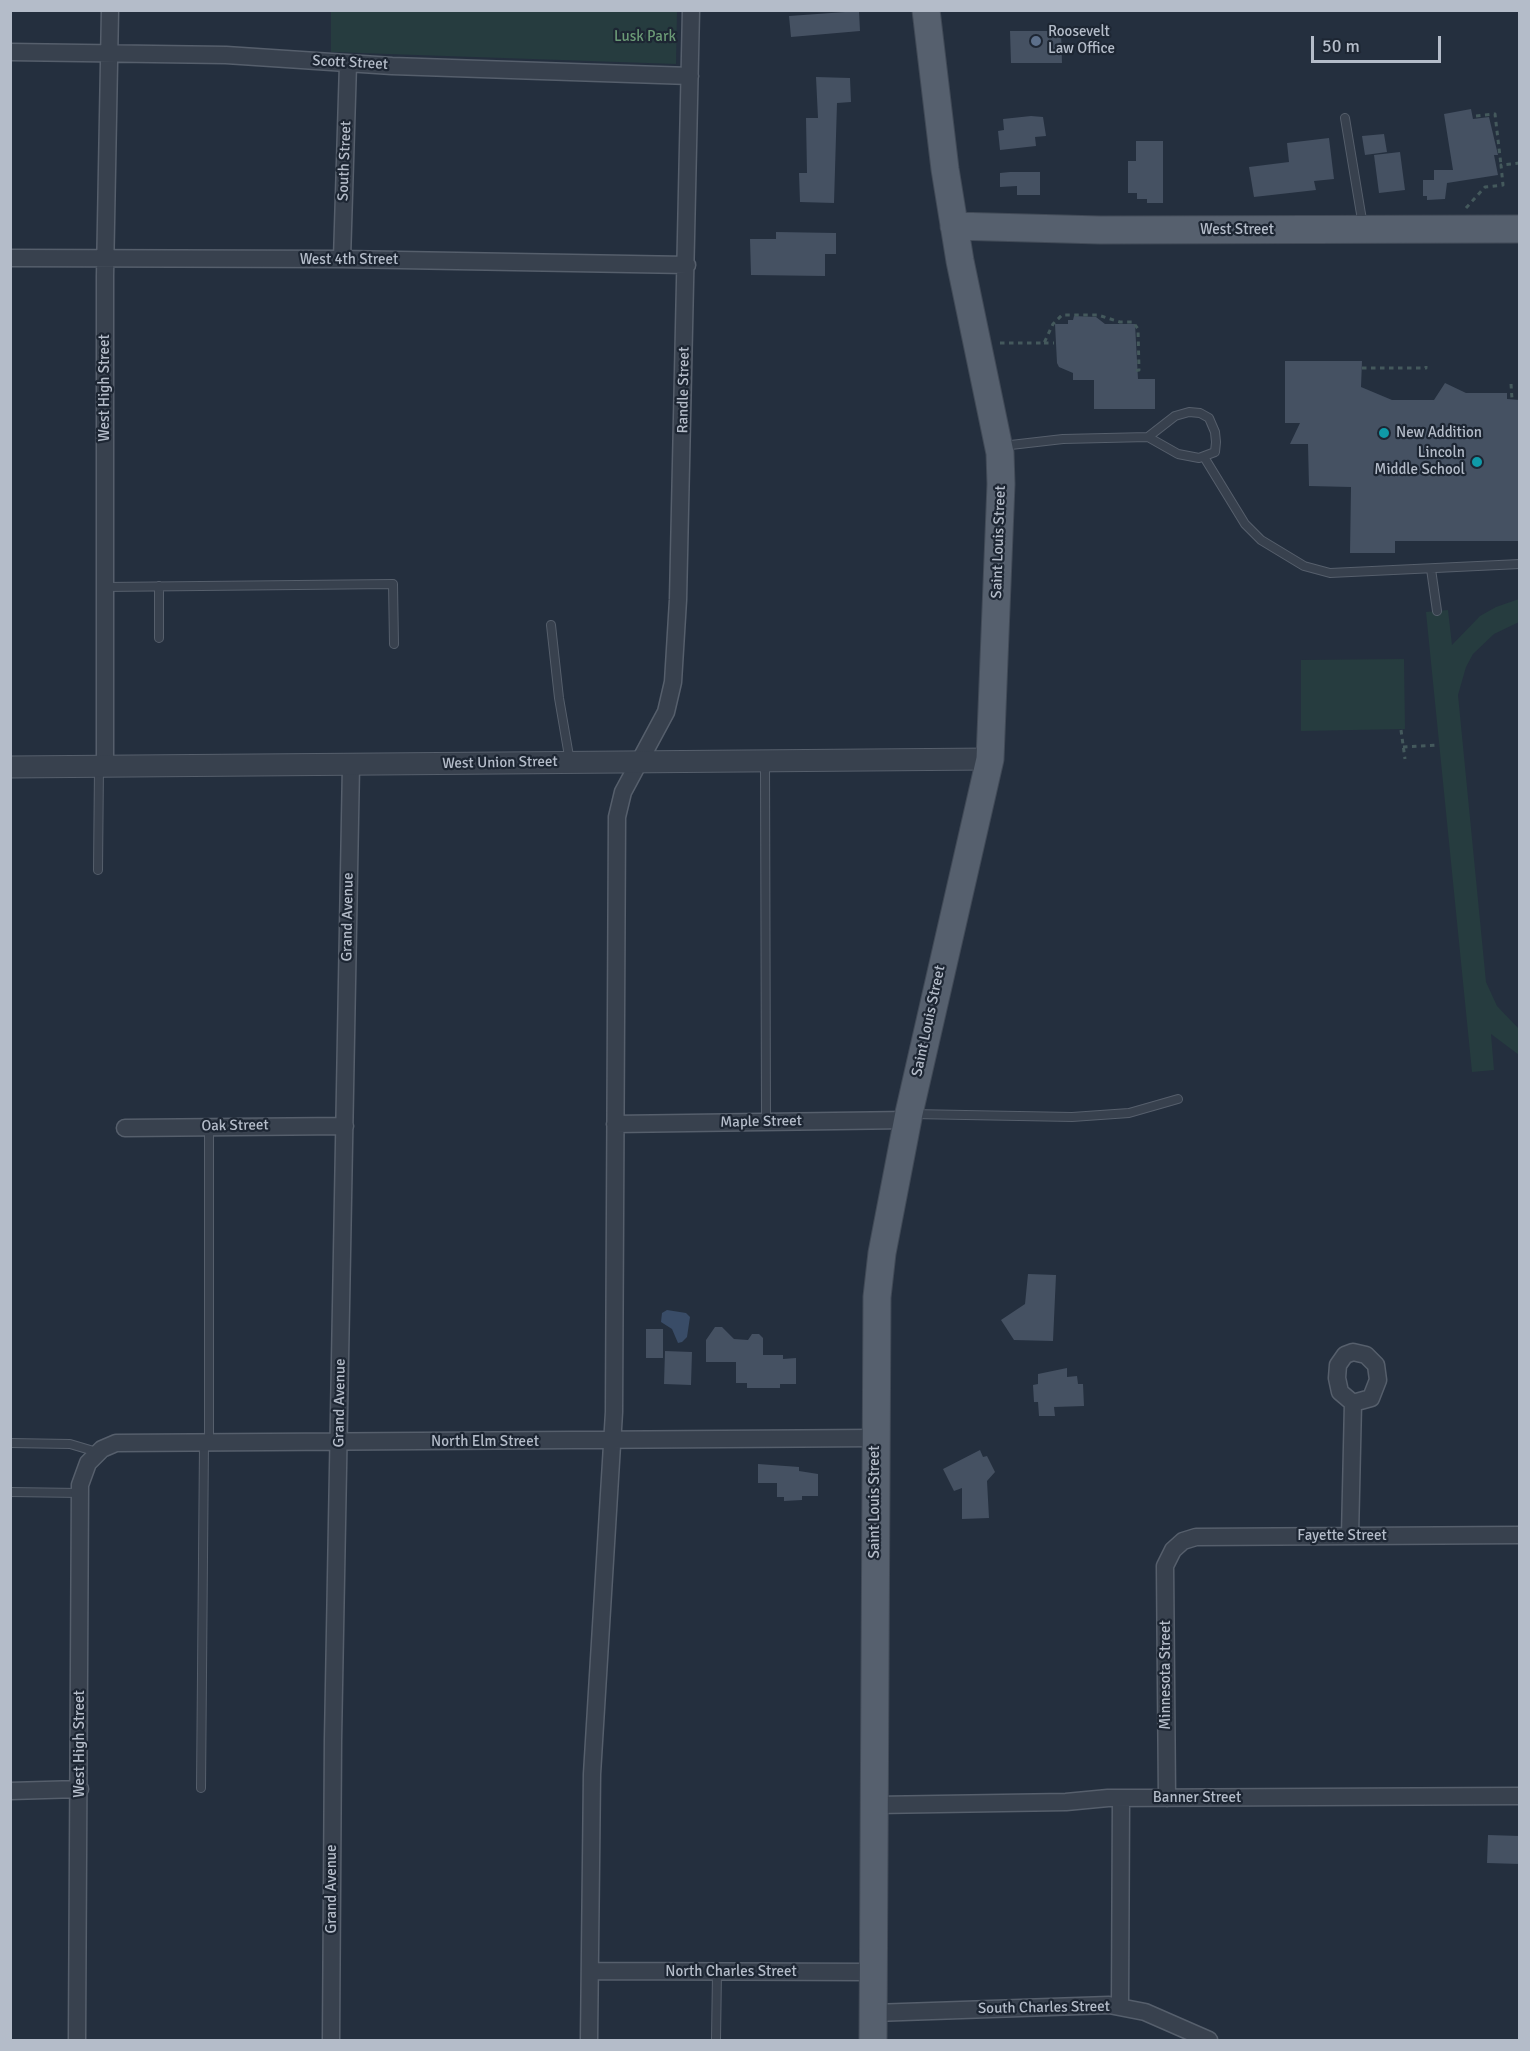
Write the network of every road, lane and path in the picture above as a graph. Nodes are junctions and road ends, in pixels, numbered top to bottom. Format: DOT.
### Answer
graph roads {
  1 [pos="110,10"];
  2 [pos="691,10"];
  3 [pos="926,10"];
  4 [pos="10,52"];
  5 [pos="109,52"];
  6 [pos="348,64"];
  7 [pos="690,76"];
  8 [pos="1476,116"];
  9 [pos="1345,118"];
  10 [pos="1519,163"];
  11 [pos="1501,165"];
  12 [pos="1464,215"];
  13 [pos="954,226"];
  14 [pos="1363,229"];
  15 [pos="1520,229"];
  16 [pos="10,258"];
  17 [pos="342,259"];
  18 [pos="105,261"];
  19 [pos="687,265"];
  20 [pos="1005,343"];
  21 [pos="1044,343"];
  22 [pos="1054,343"];
  23 [pos="1426,366"];
  24 [pos="1362,368"];
  25 [pos="1134,370"];
  26 [pos="1511,384"];
  27 [pos="1512,399"];
  28 [pos="1148,437"];
  29 [pos="999,447"];
  30 [pos="1204,457"];
  31 [pos="1520,564"];
  32 [pos="1431,569"];
  33 [pos="159,586"];
  34 [pos="104,587"];
  35 [pos="1437,611"];
  36 [pos="551,625"];
  37 [pos="159,638"];
  38 [pos="394,644"];
  39 [pos="1401,730"];
  40 [pos="1439,745"];
  41 [pos="1403,747"];
  42 [pos="990,759"];
  43 [pos="1405,759"];
  44 [pos="765,761"];
  45 [pos="640,762"];
  46 [pos="570,763"];
  47 [pos="351,765"];
  48 [pos="102,766"];
  49 [pos="10,767"];
  50 [pos="98,870"];
  51 [pos="1178,1099"];
  52 [pos="908,1117"];
  53 [pos="766,1122"];
  54 [pos="615,1124"];
  55 [pos="345,1126"];
  56 [pos="209,1127"];
  57 [pos="125,1128"];
  58 [pos="1353,1403"];
  59 [pos="876,1438"];
  60 [pos="614,1441"];
  61 [pos="339,1442"];
  62 [pos="10,1443"];
  63 [pos="206,1443"];
  64 [pos="97,1452"];
  65 [pos="10,1492"];
  66 [pos="80,1493"];
  67 [pos="1520,1535"];
  68 [pos="1350,1536"];
  69 [pos="1170,1553"];
  70 [pos="201,1788"];
  71 [pos="80,1789"];
  72 [pos="10,1791"];
  73 [pos="1520,1796"];
  74 [pos="1121,1798"];
  75 [pos="1167,1798"];
  76 [pos="875,1805"];
  77 [pos="590,1971"];
  78 [pos="717,1972"];
  79 [pos="872,1972"];
  80 [pos="1120,2006"];
  81 [pos="873,2013"];
  82 [pos="77,2040"];
  83 [pos="331,2040"];
  84 [pos="589,2040"];
  85 [pos="716,2040"];
  86 [pos="873,2040"];
  87 [pos="1209,2040"];
  1 -- 5 [label="street, West High Street"];
  2 -- 7 [label="street, Randle Street"];
  3 -- 13 [label="main road, Saint Louis Street"];
  4 -- 5 [label="street, Scott Street"];
  5 -- 6 [label="street, Scott Street"];
  5 -- 18 [label="street, West High Street"];
  6 -- 7 [label="street, Scott Street"];
  6 -- 17 [label="street, South Street"];
  7 -- 19 [label="street, Randle Street"];
  8 -- 11 [label="path"];
  9 -- 14 [label="lane"];
  10 -- 11 [label="path"];
  11 -- 12 [label="path"];
  13 -- 14 [label="main road, West Street"];
  13 -- 29 [label="main road, Saint Louis Street"];
  14 -- 15 [label="main road, West Street"];
  16 -- 18 [label="street, West 4th Street"];
  17 -- 18 [label="street, West 4th Street"];
  17 -- 19 [label="street, West 4th Street"];
  18 -- 34 [label="street, West High Street"];
  19 -- 45 [label="street, Randle Street"];
  20 -- 21 [label="path"];
  21 -- 22 [label="path"];
  21 -- 25 [label="path"];
  23 -- 24 [label="path"];
  26 -- 27 [label="path"];
  28 -- 29 [label="lane"];
  28 -- 30 [label="lane"];
  28 -- 30 [label="lane"];
  29 -- 42 [label="main road, Saint Louis Street"];
  30 -- 32 [label="lane"];
  31 -- 32 [label="lane"];
  32 -- 35 [label="lane"];
  33 -- 34 [label="lane"];
  33 -- 37 [label="lane"];
  33 -- 38 [label="lane"];
  34 -- 48 [label="street, West High Street"];
  36 -- 46 [label="lane"];
  39 -- 41 [label="path"];
  40 -- 41 [label="path"];
  41 -- 43 [label="path"];
  42 -- 44 [label="street, West Union Street"];
  42 -- 52 [label="main road, Saint Louis Street"];
  44 -- 45 [label="street, West Union Street"];
  44 -- 53 [label="lane"];
  45 -- 46 [label="street, West Union Street"];
  45 -- 54 [label="street, Randle Street"];
  46 -- 47 [label="street, West Union Street"];
  47 -- 48 [label="street, West Union Street"];
  47 -- 55 [label="street, Grand Avenue"];
  48 -- 49 [label="street, West Union Street"];
  48 -- 50 [label="lane"];
  51 -- 52 [label="lane"];
  52 -- 53 [label="street, Maple Street"];
  52 -- 59 [label="main road, Saint Louis Street"];
  53 -- 54 [label="street, Maple Street"];
  54 -- 60 [label="street, Randle Street"];
  55 -- 56 [label="street, Oak Street"];
  55 -- 61 [label="street, Grand Avenue"];
  56 -- 57 [label="street, Oak Street"];
  56 -- 63 [label="lane"];
  58 -- 68 [label="street"];
  59 -- 60 [label="street, North Elm Street"];
  59 -- 76 [label="main road, Saint Louis Street"];
  60 -- 61 [label="street, North Elm Street"];
  60 -- 77 [label="street, Randle Street"];
  61 -- 63 [label="street, North Elm Street"];
  61 -- 83 [label="street, Grand Avenue"];
  62 -- 64 [label="lane"];
  63 -- 64 [label="street, North Elm Street"];
  63 -- 70 [label="lane"];
  64 -- 66 [label="street, West High Street"];
  65 -- 66 [label="lane"];
  66 -- 71 [label="street, West High Street"];
  67 -- 68 [label="street, Fayette Street"];
  68 -- 69 [label="street, Fayette Street"];
  69 -- 75 [label="street, Minnesota Street"];
  71 -- 72 [label="street"];
  71 -- 82 [label="street, West High Street"];
  73 -- 75 [label="street, Banner Street"];
  74 -- 75 [label="street, Banner Street"];
  74 -- 76 [label="street, Banner Street"];
  74 -- 80 [label="street"];
  76 -- 79 [label="main road, Saint Louis Street"];
  77 -- 78 [label="street, North Charles Street"];
  77 -- 84 [label="street, Randle Street"];
  78 -- 79 [label="street, North Charles Street"];
  78 -- 85 [label="lane"];
  79 -- 81 [label="main road, Saint Louis Street"];
  80 -- 81 [label="street, South Charles Street"];
  80 -- 87 [label="street, South Charles Street"];
  81 -- 86 [label="main road, Saint Louis Street"];
}
